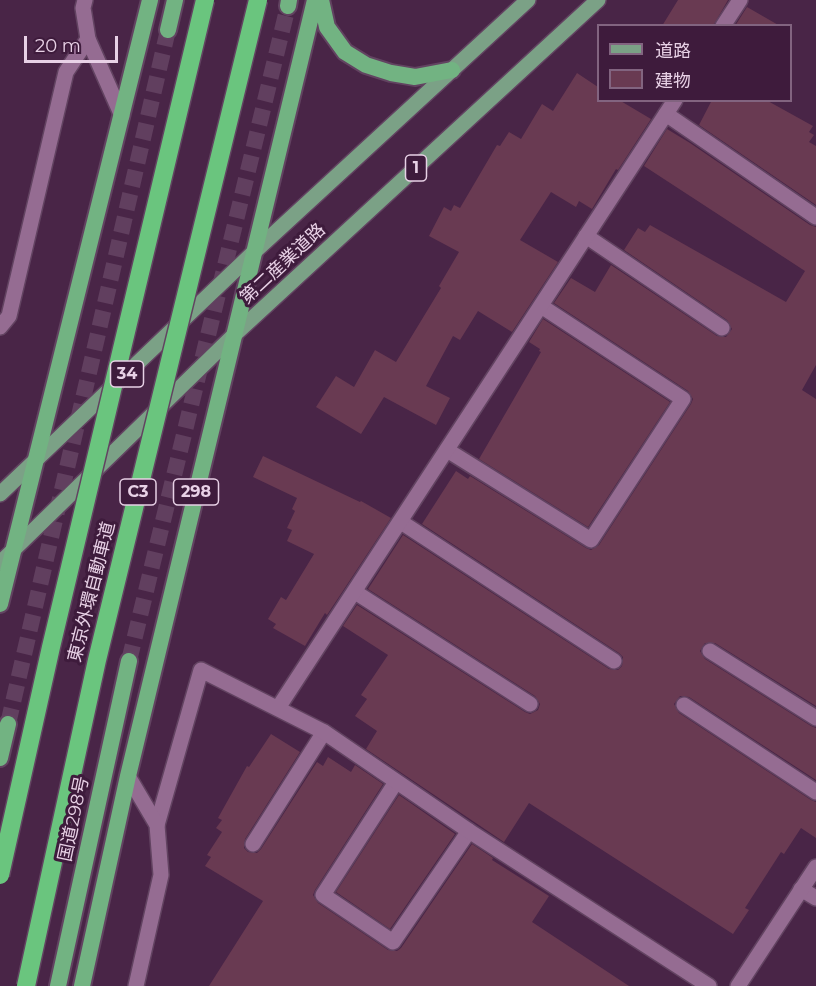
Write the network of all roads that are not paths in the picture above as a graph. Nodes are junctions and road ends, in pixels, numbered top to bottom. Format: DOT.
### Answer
graph roads {
  1 [pos="85,0"];
  2 [pos="150,0"];
  3 [pos="175,0"];
  4 [pos="205,0"];
  5 [pos="258,0"];
  6 [pos="315,0"];
  7 [pos="321,0"];
  8 [pos="528,0"];
  9 [pos="598,0"];
  10 [pos="740,0"];
  11 [pos="724,24"];
  12 [pos="168,30"];
  13 [pos="88,39"];
  14 [pos="452,70"];
  15 [pos="670,107"];
  16 [pos="122,116"];
  17 [pos="816,217"];
  18 [pos="586,236"];
  19 [pos="253,253"];
  20 [pos="541,306"];
  21 [pos="0,327"];
  22 [pos="722,328"];
  23 [pos="233,336"];
  24 [pos="447,450"];
  25 [pos="33,463"];
  26 [pos="0,494"];
  27 [pos="401,522"];
  28 [pos="13,551"];
  29 [pos="0,563"];
  30 [pos="355,592"];
  31 [pos="0,603"];
  32 [pos="710,651"];
  33 [pos="129,661"];
  34 [pos="614,661"];
  35 [pos="530,704"];
  36 [pos="684,705"];
  37 [pos="278,708"];
  38 [pos="816,718"];
  39 [pos="8,724"];
  40 [pos="324,732"];
  41 [pos="0,758"];
  42 [pos="128,776"];
  43 [pos="396,782"];
  44 [pos="816,792"];
  45 [pos="157,825"];
  46 [pos="469,831"];
  47 [pos="253,844"];
  48 [pos="816,867"];
  49 [pos="0,875"];
  50 [pos="801,889"];
  51 [pos="816,898"];
  52 [pos="26,986"];
  53 [pos="58,986"];
  54 [pos="82,986"];
  55 [pos="136,986"];
  56 [pos="709,986"];
  57 [pos="738,986"];
  1 -- 13 [label="street"];
  2 -- 16 [label="highway"];
  3 -- 12 [label="highway"];
  4 -- 49 [label="highway, 東京外環自動車道, bridge"];
  5 -- 52 [label="highway, 東京外環自動車道 / C3, bridge"];
  6 -- 19 [label="highway, 298"];
  7 -- 14 [label="highway"];
  8 -- 14 [label="main road, 第二産業道路"];
  9 -- 23 [label="main road, 第二産業道路 / 1"];
  10 -- 11 [label="street"];
  13 -- 16 [label="street"];
  13 -- 21 [label="street"];
  14 -- 19 [label="main road, 第二産業道路"];
  15 -- 17 [label="street"];
  15 -- 18 [label="street"];
  16 -- 25 [label="highway"];
  18 -- 20 [label="street"];
  18 -- 22 [label="street"];
  19 -- 23 [label="highway, 298"];
  19 -- 25 [label="main road, 第二産業道路 / 34"];
  20 -- 24 [label="street"];
  20 -- 24 [label="street"];
  23 -- 28 [label="main road, 第二産業道路 / 34"];
  23 -- 42 [label="highway, 298"];
  24 -- 27 [label="street"];
  25 -- 26 [label="main road, 第二産業道路 / 34"];
  25 -- 28 [label="highway"];
  27 -- 30 [label="street"];
  27 -- 34 [label="street"];
  28 -- 29 [label="main road, 第二産業道路 / 34"];
  28 -- 31 [label="highway"];
  30 -- 35 [label="street"];
  30 -- 37 [label="street"];
  32 -- 38 [label="street"];
  33 -- 53 [label="highway, 国道298号"];
  36 -- 44 [label="street"];
  37 -- 40 [label="street"];
  37 -- 45 [label="street"];
  39 -- 41 [label="highway"];
  40 -- 43 [label="street"];
  40 -- 47 [label="street"];
  42 -- 45 [label="street"];
  42 -- 54 [label="highway, 298"];
  43 -- 46 [label="street"];
  43 -- 46 [label="street"];
  45 -- 55 [label="street"];
  46 -- 56 [label="street"];
  48 -- 50 [label="street"];
  50 -- 51 [label="street"];
  50 -- 57 [label="street"];
}
